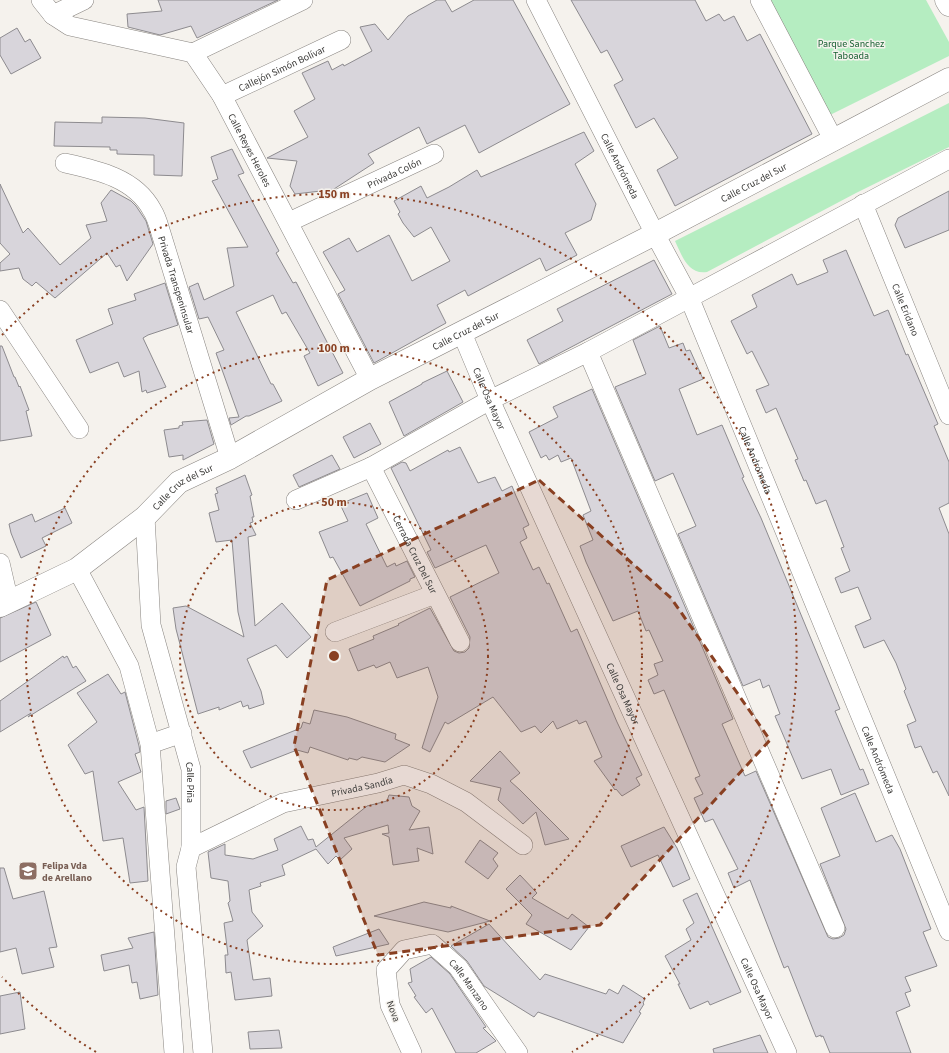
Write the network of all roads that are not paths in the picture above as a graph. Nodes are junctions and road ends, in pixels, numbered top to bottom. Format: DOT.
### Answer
graph roads {
  1 [pos="41,0"];
  2 [pos="84,0"];
  3 [pos="304,0"];
  4 [pos="536,0"];
  5 [pos="760,0"];
  6 [pos="946,0"];
  7 [pos="949,5"];
  8 [pos="53,15"];
  9 [pos="341,40"];
  10 [pos="193,53"];
  11 [pos="949,80"];
  12 [pos="222,96"];
  13 [pos="833,139"];
  14 [pos="434,154"];
  15 [pos="949,159"];
  16 [pos="65,163"];
  17 [pos="863,204"];
  18 [pos="289,222"];
  19 [pos="655,234"];
  20 [pos="689,297"];
  21 [pos="0,310"];
  22 [pos="462,333"];
  23 [pos="588,352"];
  24 [pos="370,379"];
  25 [pos="490,400"];
  26 [pos="949,415"];
  27 [pos="79,429"];
  28 [pos="230,458"];
  29 [pos="371,467"];
  30 [pos="296,500"];
  31 [pos="145,517"];
  32 [pos="0,563"];
  33 [pos="77,569"];
  34 [pos="435,594"];
  35 [pos="4,604"];
  36 [pos="335,632"];
  37 [pos="460,642"];
  38 [pos="182,733"];
  39 [pos="150,744"];
  40 [pos="523,845"];
  41 [pos="191,848"];
  42 [pos="835,928"];
  43 [pos="949,931"];
  44 [pos="404,950"];
  45 [pos="174,1053"];
  46 [pos="203,1053"];
  47 [pos="412,1053"];
  48 [pos="518,1053"];
  49 [pos="787,1053"];
  1 -- 8 [label="street"];
  2 -- 8 [label="street"];
  3 -- 10 [label="street"];
  4 -- 19 [label="street, Calle Andrómeda"];
  5 -- 13 [label="street"];
  6 -- 7 [label="street"];
  8 -- 10 [label="street"];
  9 -- 12 [label="street, Callejón Simón Bolívar"];
  10 -- 12 [label="street, Calle Reyes Heroles"];
  11 -- 13 [label="street, Calle Cruz del Sur"];
  12 -- 18 [label="street, Calle Reyes Heroles"];
  13 -- 19 [label="street, Calle Cruz del Sur"];
  14 -- 18 [label="street, Privada Colón"];
  15 -- 17 [label="street"];
  16 -- 28 [label="street, Privada Transpeninsular"];
  17 -- 20 [label="street"];
  17 -- 26 [label="street, Calle Eridano"];
  18 -- 24 [label="street, Calle Reyes Heroles"];
  19 -- 20 [label="street, Calle Andrómeda"];
  19 -- 22 [label="street, Calle Cruz del Sur"];
  20 -- 23 [label="street"];
  20 -- 43 [label="street, Calle Andrómeda"];
  21 -- 27 [label="street"];
  22 -- 24 [label="street, Calle Cruz del Sur"];
  22 -- 25 [label="street, Calle Osa Mayor"];
  23 -- 25 [label="street"];
  23 -- 42 [label="street"];
  24 -- 28 [label="street, Calle Cruz del Sur"];
  25 -- 29 [label="street"];
  25 -- 49 [label="street, Calle Osa Mayor"];
  28 -- 31 [label="street, Calle Cruz del Sur"];
  29 -- 30 [label="street"];
  29 -- 34 [label="street, Cerrada Cruz Del Sur"];
  31 -- 33 [label="street, Calle Cruz del Sur"];
  31 -- 38 [label="street, Calle Piña"];
  32 -- 35 [label="street"];
  33 -- 35 [label="street, Calle Cruz del Sur"];
  33 -- 39 [label="street"];
  34 -- 36 [label="street"];
  34 -- 37 [label="street, Cerrada Cruz Del Sur"];
  38 -- 39 [label="street"];
  38 -- 41 [label="street, Calle Piña"];
  39 -- 45 [label="street"];
  40 -- 41 [label="street, Privada Sandía"];
  41 -- 46 [label="street, Calle Piña"];
  44 -- 47 [label="street, Nova"];
  44 -- 48 [label="street, Calle Manzano"];
}
